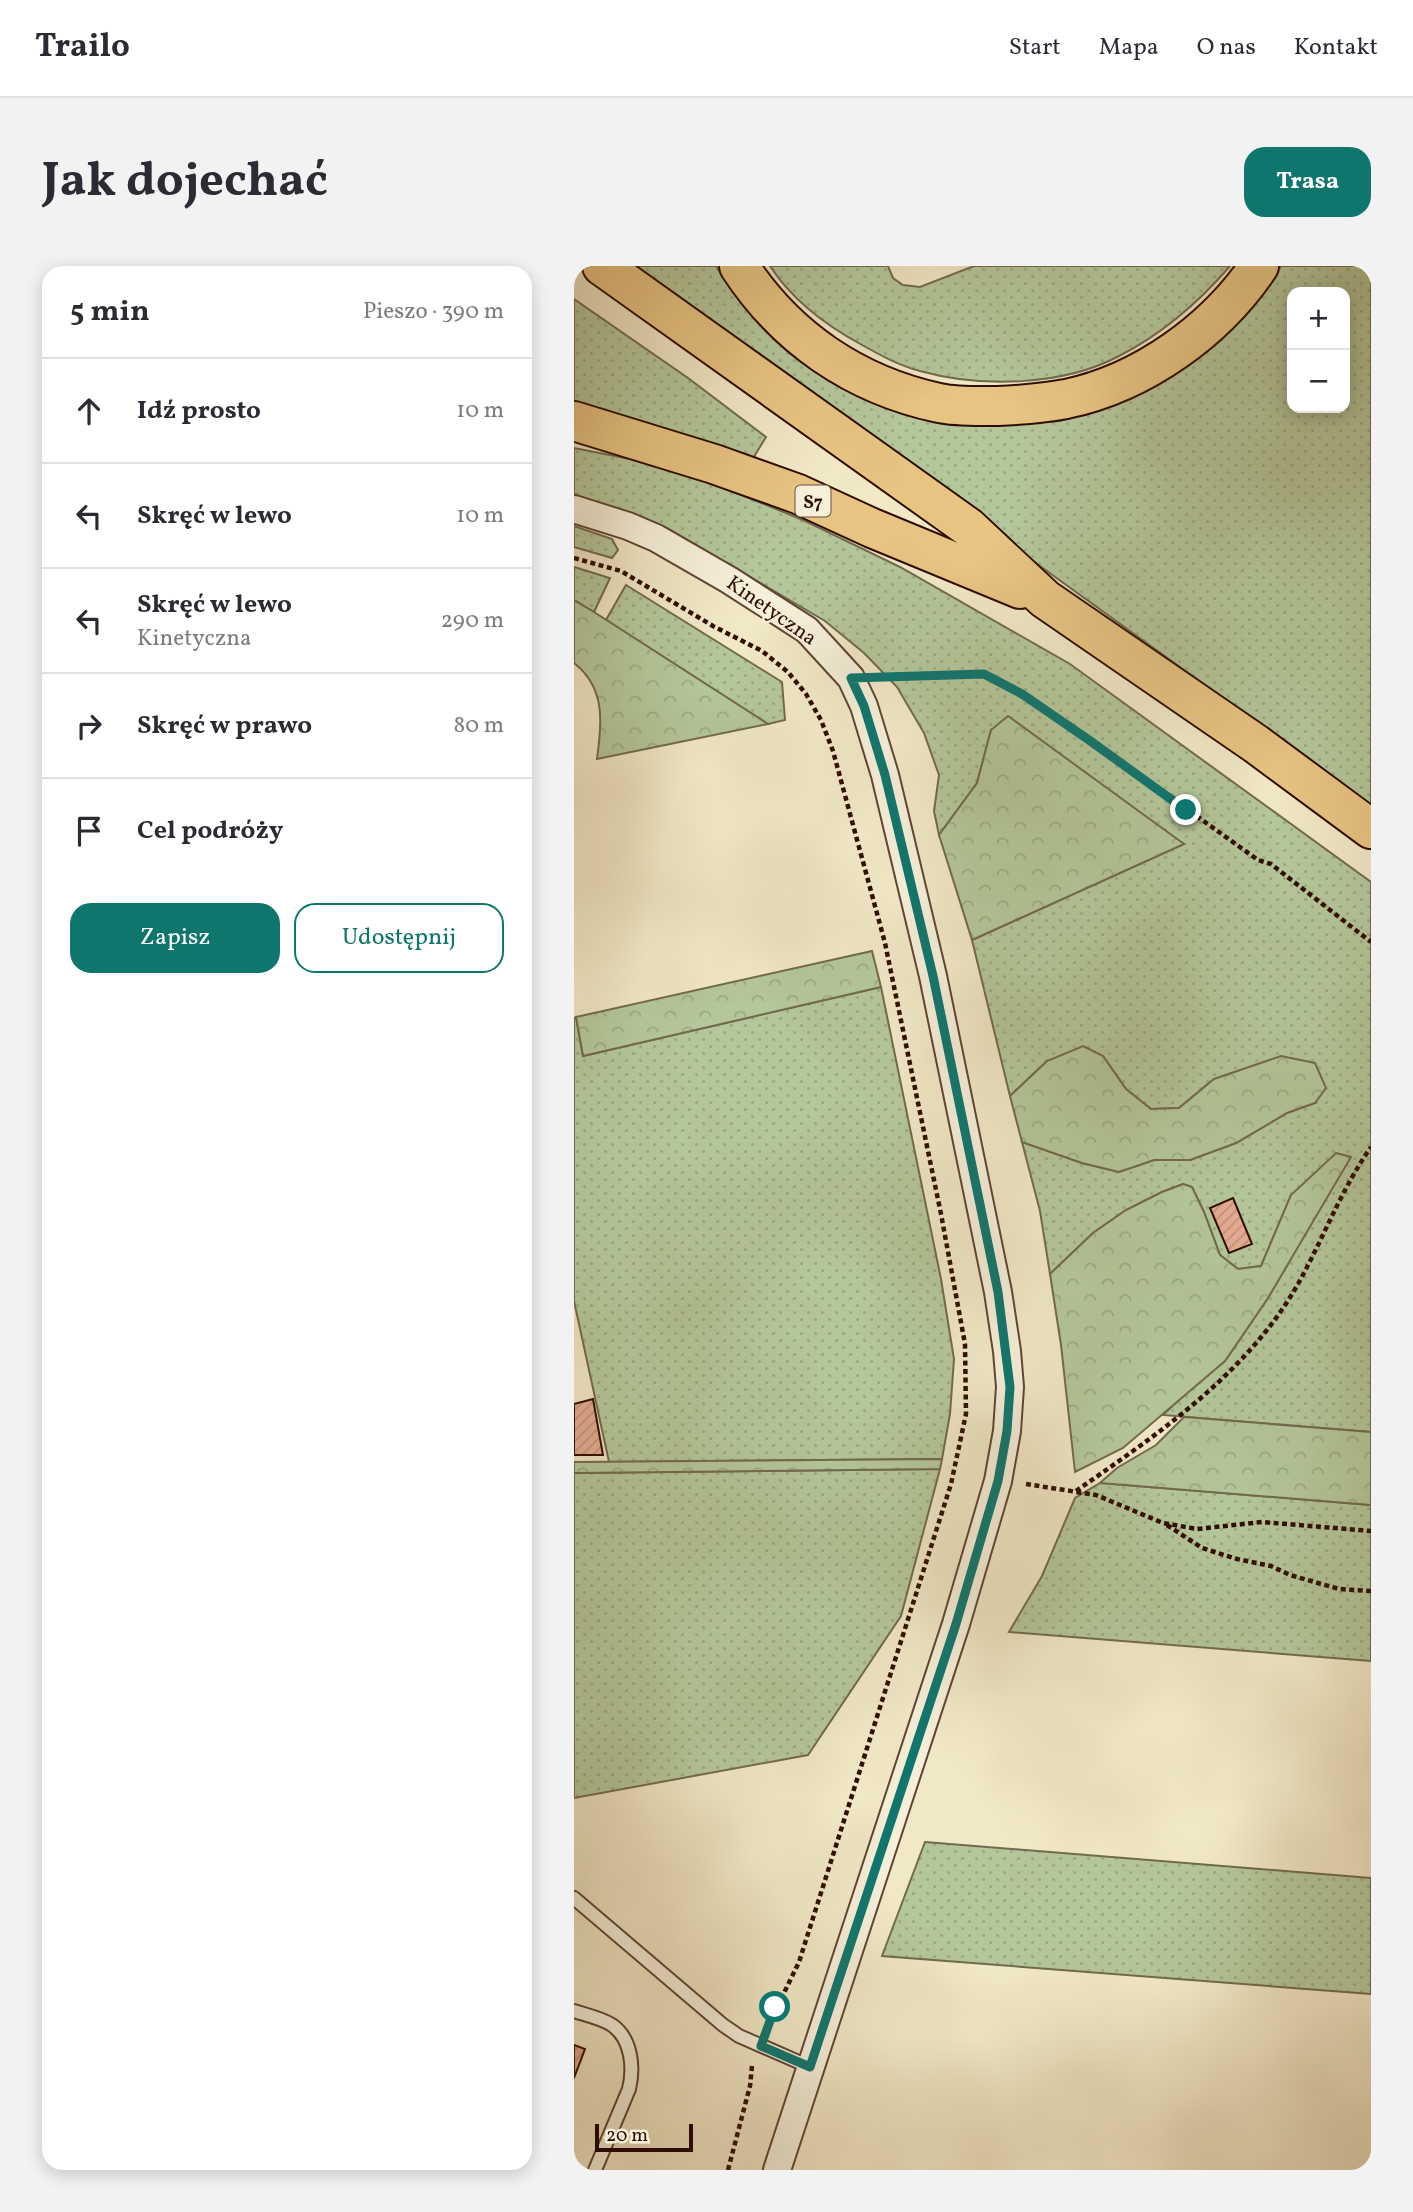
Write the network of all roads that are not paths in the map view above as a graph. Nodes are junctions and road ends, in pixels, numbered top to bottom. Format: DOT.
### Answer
graph roads {
  1 [pos="602,266"];
  2 [pos="739,266"];
  3 [pos="1259,266"];
  4 [pos="574,421"];
  5 [pos="574,509"];
  6 [pos="1045,599"];
  7 [pos="1371,829"];
  8 [pos="574,1898"];
  9 [pos="574,2011"];
  10 [pos="810,2067"];
  11 [pos="595,2170"];
  12 [pos="777,2170"];
  1 -- 6 [label="highway"];
  2 -- 3 [label="highway"];
  4 -- 6 [label="highway, S7"];
  5 -- 10 [label="street, Kinetyczna"];
  6 -- 7 [label="highway, S7"];
  8 -- 10 [label="lane"];
  9 -- 11 [label="lane"];
  10 -- 12 [label="street, Kinetyczna"];
}
